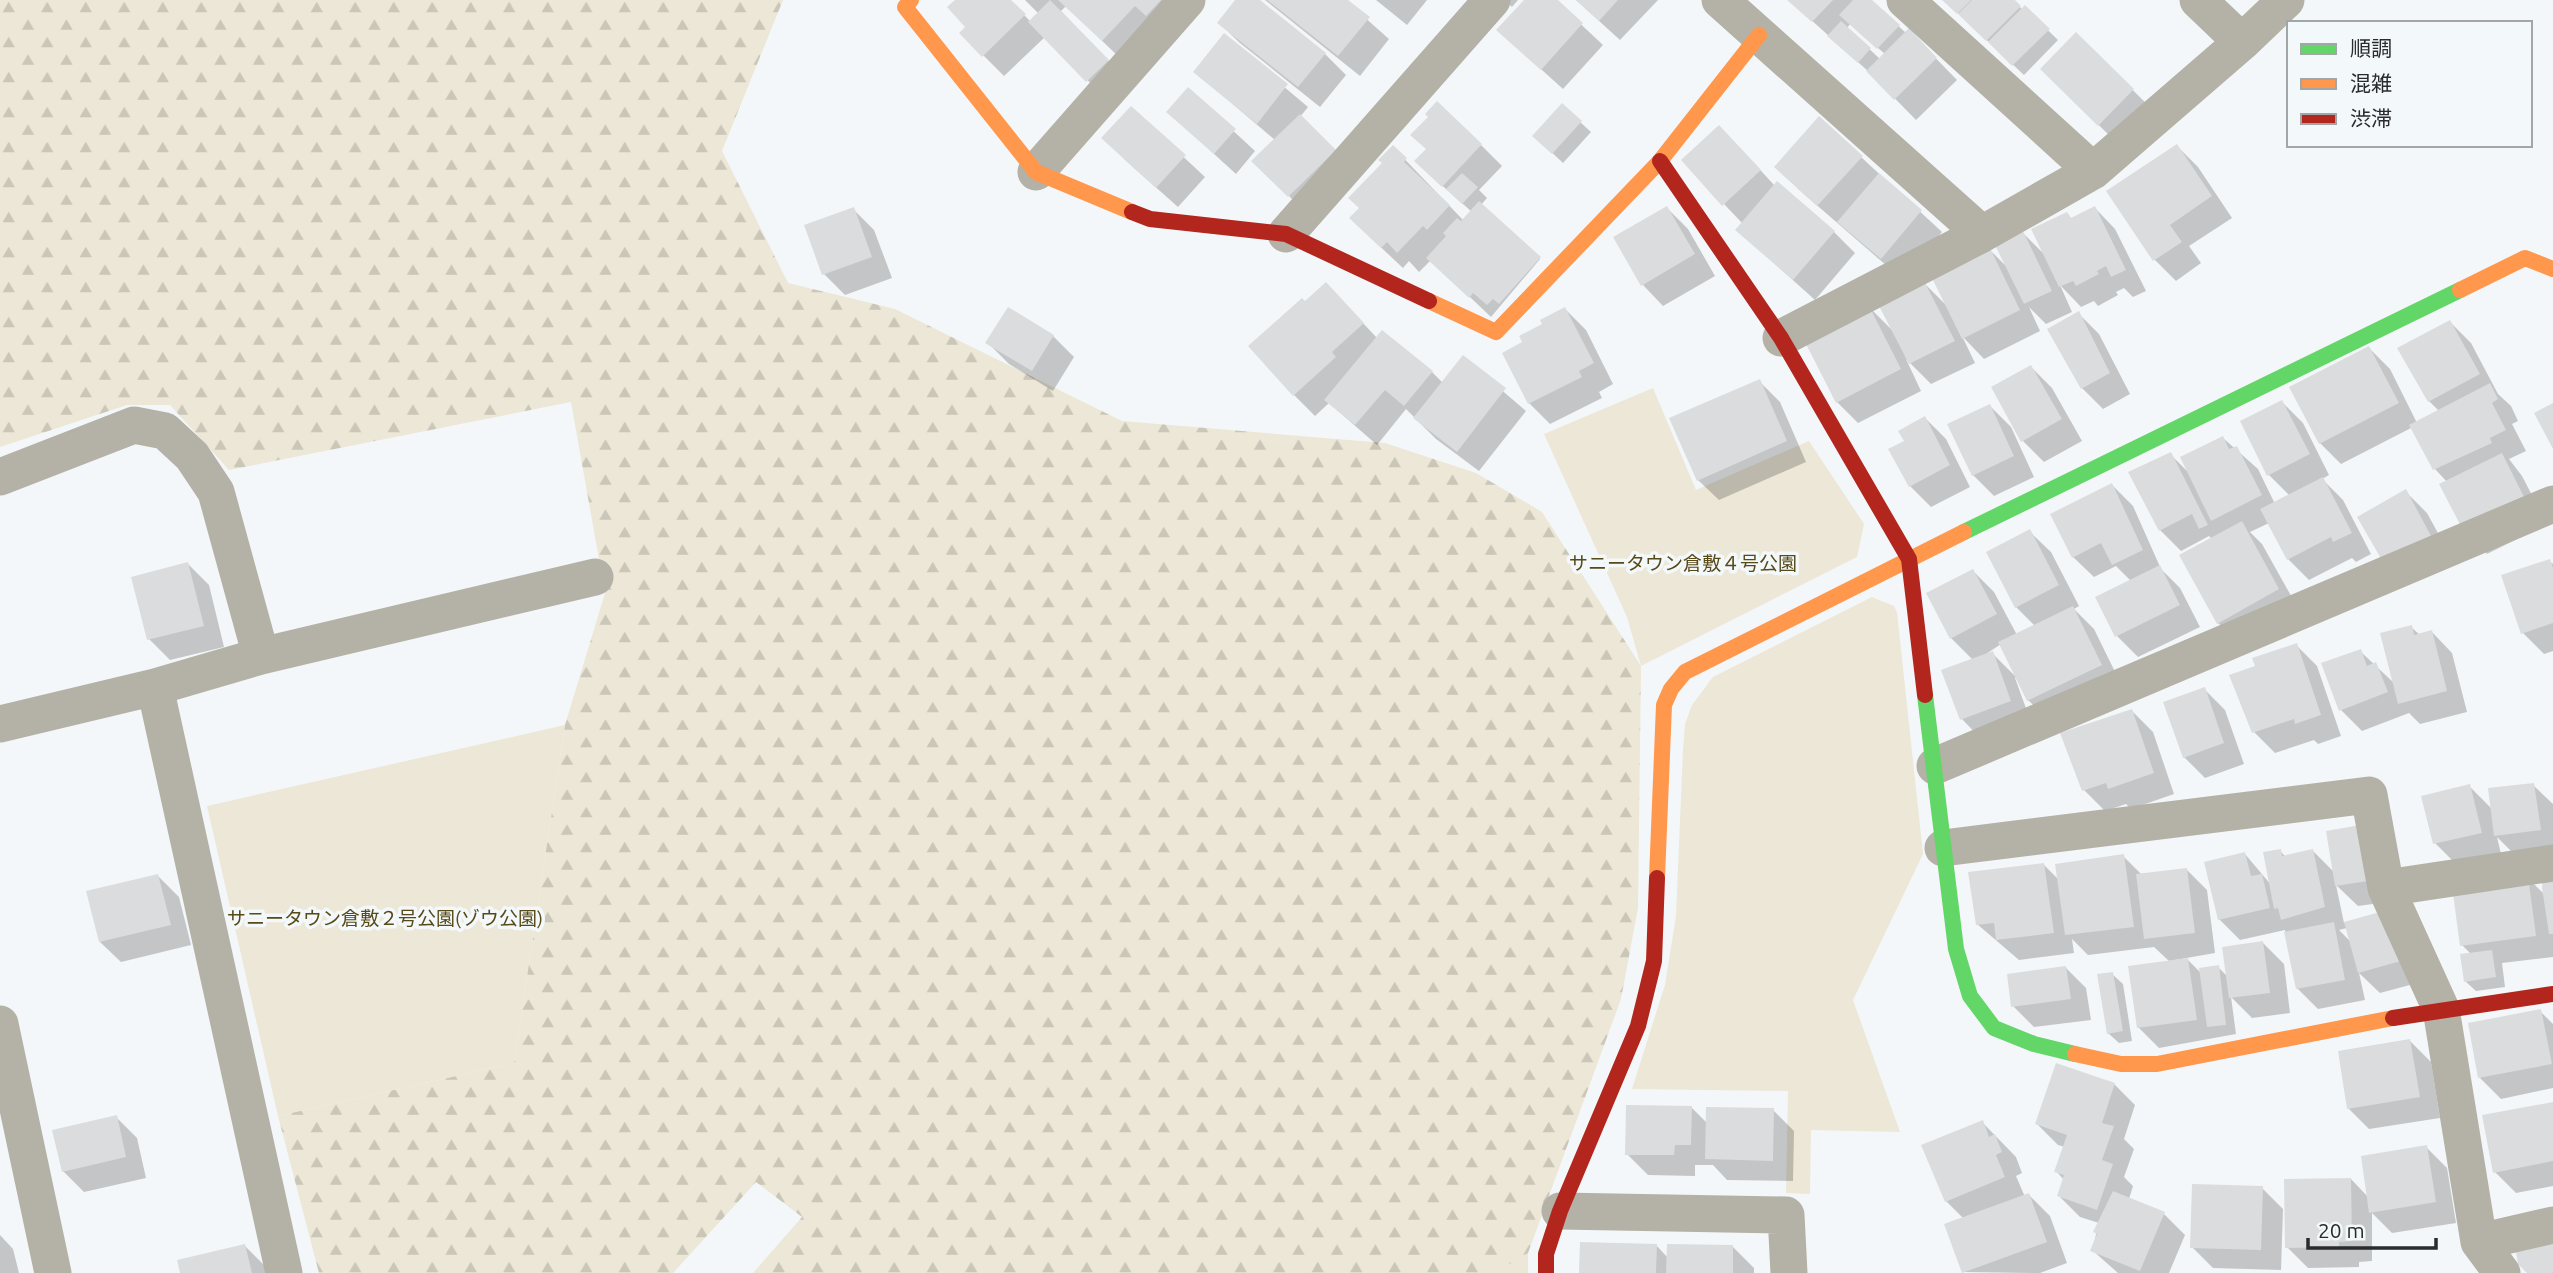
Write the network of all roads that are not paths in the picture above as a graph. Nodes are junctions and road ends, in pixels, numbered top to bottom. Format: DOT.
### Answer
graph roads {
  1 [pos="911,0"];
  2 [pos="1187,0"];
  3 [pos="1492,0"];
  4 [pos="1720,0"];
  5 [pos="1905,0"];
  6 [pos="2198,0"];
  7 [pos="2286,0"];
  8 [pos="1759,35"];
  9 [pos="2242,42"];
  10 [pos="1660,161"];
  11 [pos="2093,171"];
  12 [pos="1036,172"];
  13 [pos="1286,234"];
  14 [pos="1982,234"];
  15 [pos="2553,269"];
  16 [pos="1781,338"];
  17 [pos="0,477"];
  18 [pos="2553,504"];
  19 [pos="1909,559"];
  20 [pos="596,577"];
  21 [pos="261,656"];
  22 [pos="155,687"];
  23 [pos="0,724"];
  24 [pos="1935,766"];
  25 [pos="1943,848"];
  26 [pos="2553,863"];
  27 [pos="2386,888"];
  28 [pos="2553,994"];
  29 [pos="2441,1009"];
  30 [pos="0,1024"];
  31 [pos="1560,1211"];
  32 [pos="2553,1225"];
  33 [pos="2479,1242"];
  34 [pos="53,1273"];
  35 [pos="284,1273"];
  36 [pos="1546,1273"];
  37 [pos="1789,1273"];
  38 [pos="2502,1273"];
  1 -- 12 [label="street"];
  2 -- 12 [label="street"];
  3 -- 13 [label="street"];
  4 -- 8 [label="street"];
  5 -- 11 [label="street"];
  6 -- 9 [label="street"];
  7 -- 9 [label="street"];
  8 -- 10 [label="street"];
  8 -- 14 [label="street"];
  9 -- 11 [label="street"];
  10 -- 13 [label="street"];
  10 -- 16 [label="street"];
  11 -- 14 [label="street"];
  12 -- 13 [label="street"];
  14 -- 16 [label="street"];
  15 -- 19 [label="street"];
  16 -- 19 [label="street"];
  17 -- 21 [label="street"];
  18 -- 24 [label="street"];
  19 -- 24 [label="street"];
  19 -- 31 [label="street"];
  20 -- 21 [label="street"];
  21 -- 22 [label="street"];
  22 -- 23 [label="street"];
  22 -- 35 [label="street"];
  24 -- 25 [label="street"];
  25 -- 27 [label="street"];
  25 -- 29 [label="street"];
  26 -- 27 [label="street"];
  27 -- 29 [label="street"];
  28 -- 29 [label="street"];
  29 -- 33 [label="street"];
  30 -- 34 [label="street"];
  31 -- 36 [label="street"];
  31 -- 37 [label="street"];
  32 -- 33 [label="street"];
  33 -- 38 [label="street"];
}
